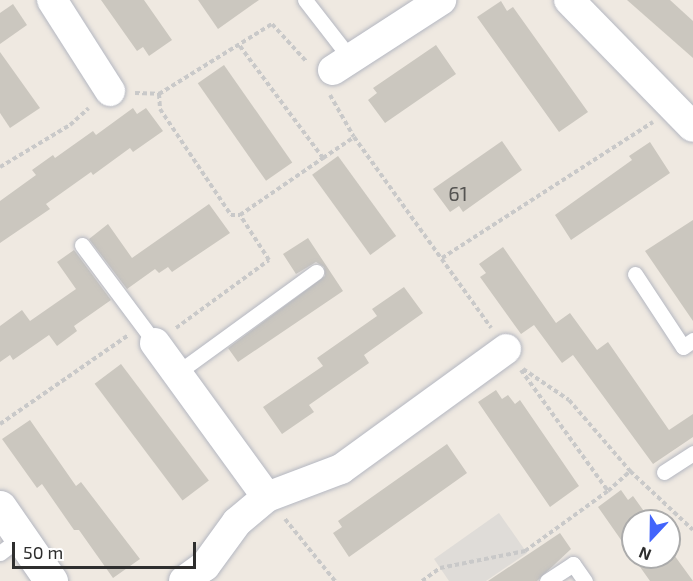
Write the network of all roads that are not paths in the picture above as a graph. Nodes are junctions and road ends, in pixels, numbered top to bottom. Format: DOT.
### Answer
graph roads {
  1 [pos="52,0"];
  2 [pos="305,0"];
  3 [pos="441,0"];
  4 [pos="569,0"];
  5 [pos="331,72"];
  6 [pos="110,91"];
  7 [pos="693,127"];
  8 [pos="82,245"];
  9 [pos="316,272"];
  10 [pos="635,274"];
  11 [pos="693,340"];
  12 [pos="155,343"];
  13 [pos="506,349"];
  14 [pos="177,373"];
  15 [pos="693,453"];
  16 [pos="664,472"];
  17 [pos="267,496"];
  18 [pos="0,507"];
  19 [pos="10,545"];
  20 [pos="51,581"];
  21 [pos="184,581"];
  22 [pos="547,581"];
  23 [pos="585,581"];
  1 -- 6 [label="street"];
  2 -- 5 [label="lane"];
  3 -- 5 [label="street"];
  4 -- 7 [label="street"];
  8 -- 12 [label="lane"];
  9 -- 14 [label="lane"];
  10 -- 11 [label="lane"];
  12 -- 14 [label="street"];
  13 -- 17 [label="street"];
  14 -- 17 [label="street"];
  15 -- 16 [label="lane"];
  17 -- 21 [label="street"];
  18 -- 19 [label="street"];
  19 -- 20 [label="street"];
  22 -- 23 [label="lane"];
}
